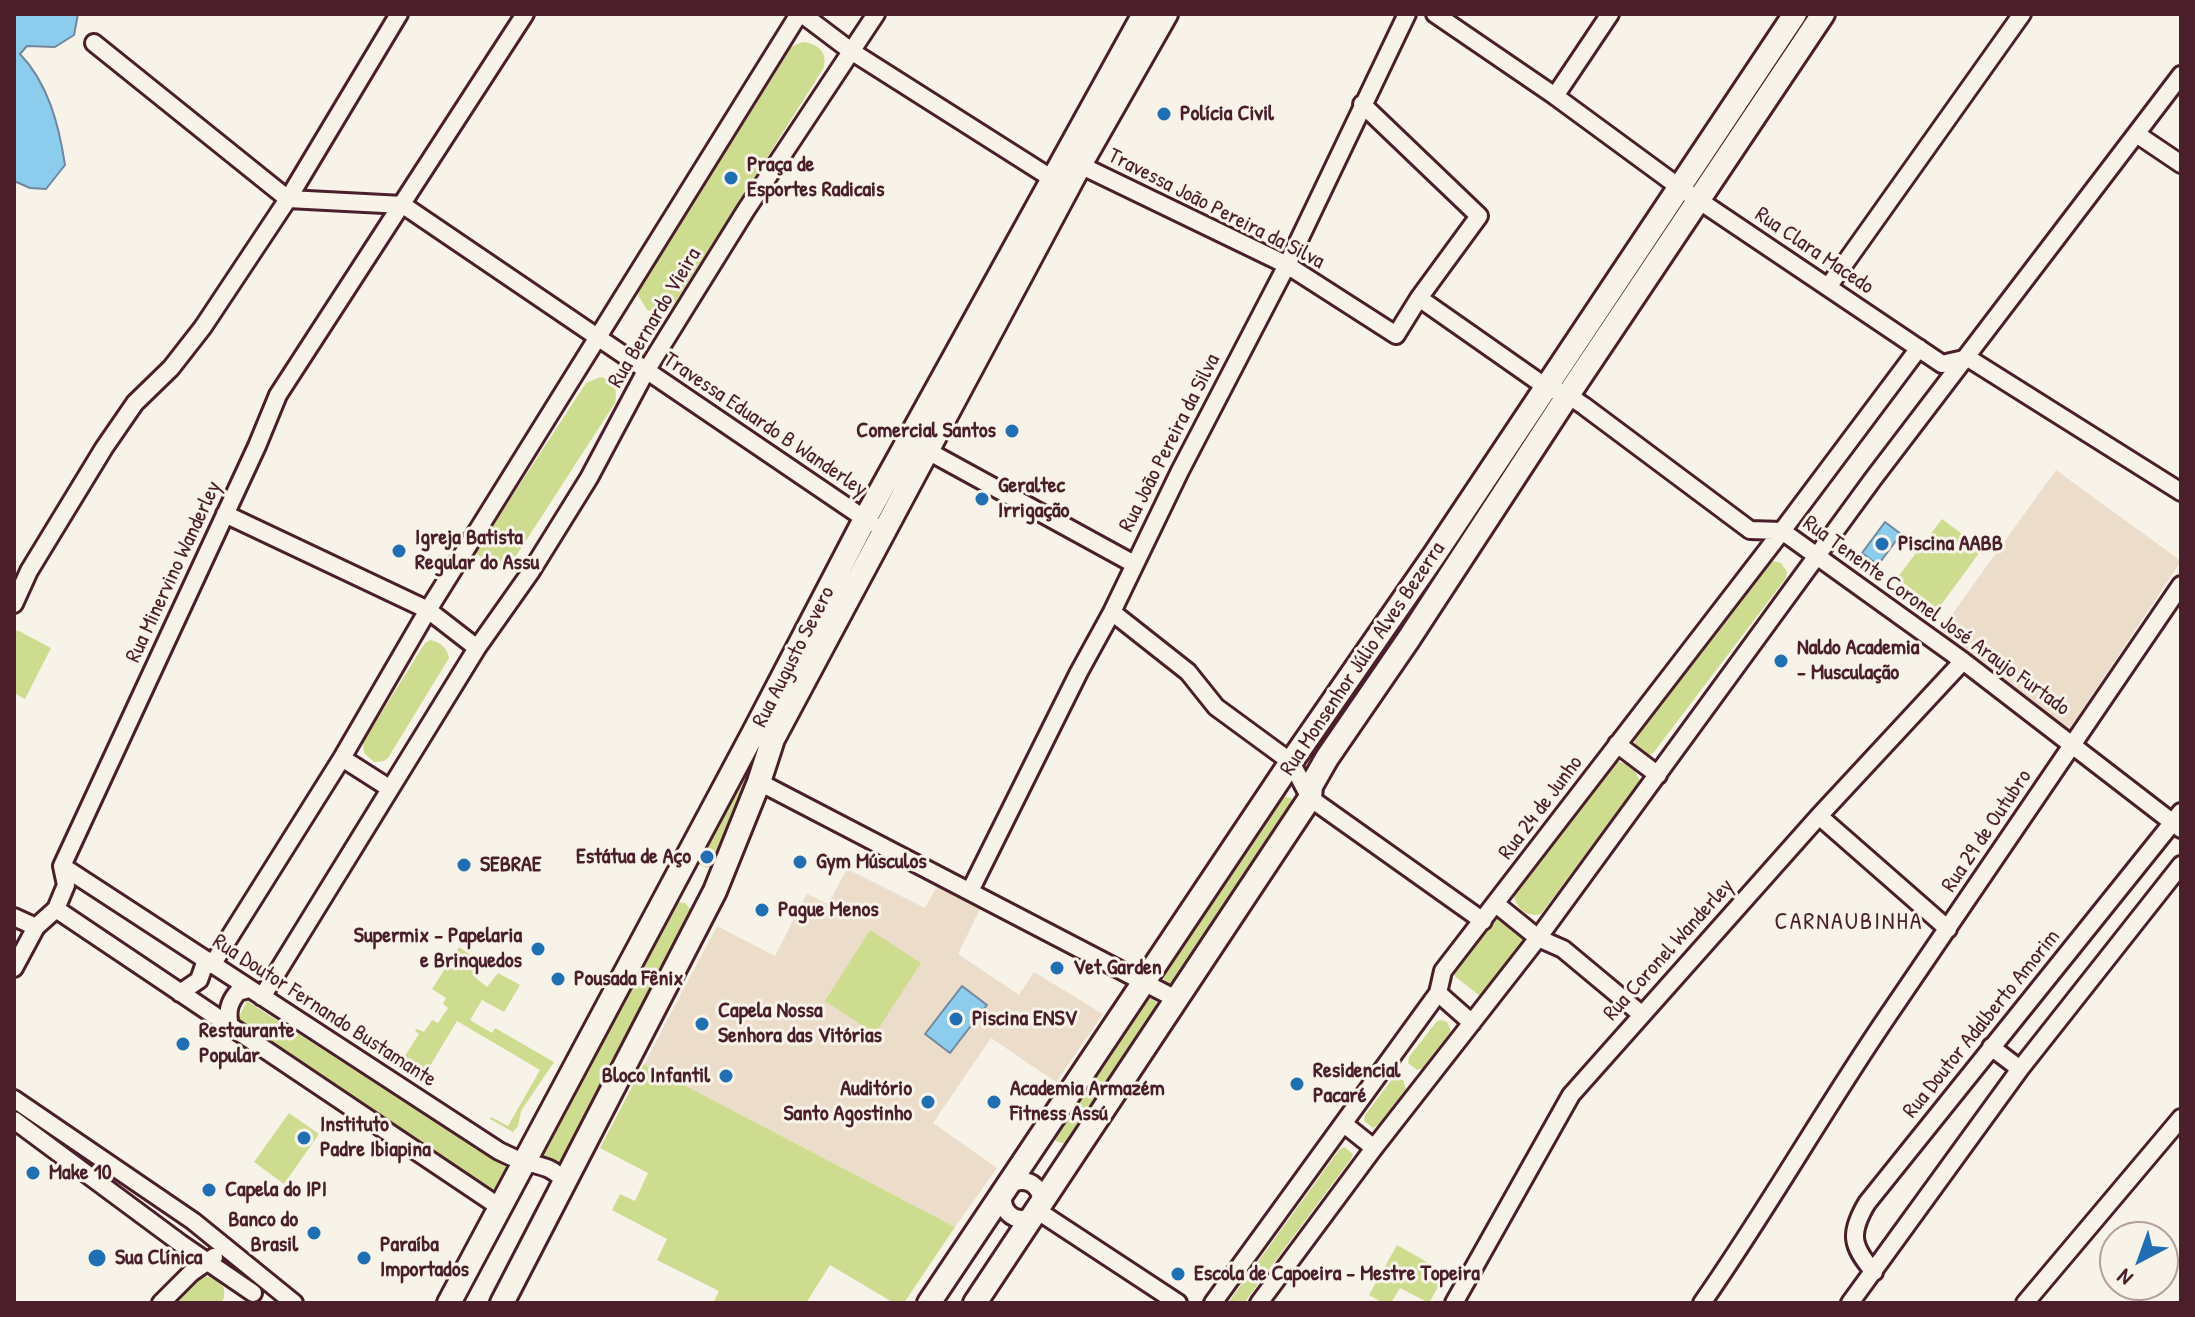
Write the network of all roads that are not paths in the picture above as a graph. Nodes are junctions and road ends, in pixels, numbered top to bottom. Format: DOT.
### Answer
graph roads {
  1 [pos="399,14"];
  2 [pos="525,14"];
  3 [pos="801,14"];
  4 [pos="876,14"];
  5 [pos="1144,14"];
  6 [pos="1166,14"];
  7 [pos="1407,14"];
  8 [pos="1435,14"];
  9 [pos="1610,14"];
  10 [pos="1795,14"];
  11 [pos="1823,14"];
  12 [pos="2022,14"];
  13 [pos="94,43"];
  14 [pos="851,51"];
  15 [pos="2181,75"];
  16 [pos="1555,96"];
  17 [pos="1362,104"];
  18 [pos="1101,108"];
  19 [pos="2138,135"];
  20 [pos="2181,164"];
  21 [pos="1080,165"];
  22 [pos="1051,178"];
  23 [pos="1679,187"];
  24 [pos="288,199"];
  25 [pos="1699,201"];
  26 [pos="403,205"];
  27 [pos="1287,265"];
  28 [pos="1828,287"];
  29 [pos="1419,298"];
  30 [pos="598,338"];
  31 [pos="1919,348"];
  32 [pos="1968,358"];
  33 [pos="646,371"];
  34 [pos="1546,387"];
  35 [pos="1568,395"];
  36 [pos="926,450"];
  37 [pos="2181,492"];
  38 [pos="225,514"];
  39 [pos="874,525"];
  40 [pos="1782,531"];
  41 [pos="1818,557"];
  42 [pos="1134,564"];
  43 [pos="2181,585"];
  44 [pos="14,604"];
  45 [pos="428,610"];
  46 [pos="1112,612"];
  47 [pos="477,648"];
  48 [pos="1963,661"];
  49 [pos="2072,743"];
  50 [pos="1617,744"];
  51 [pos="342,758"];
  52 [pos="1291,762"];
  53 [pos="1658,775"];
  54 [pos="759,782"];
  55 [pos="389,788"];
  56 [pos="1310,798"];
  57 [pos="1819,816"];
  58 [pos="2178,821"];
  59 [pos="2181,865"];
  60 [pos="62,866"];
  61 [pos="679,871"];
  62 [pos="715,891"];
  63 [pos="970,891"];
  64 [pos="665,898"];
  65 [pos="1496,904"];
  66 [pos="56,909"];
  67 [pos="703,915"];
  68 [pos="14,917"];
  69 [pos="1483,921"];
  70 [pos="36,927"];
  71 [pos="1948,929"];
  72 [pos="1538,938"];
  73 [pos="207,962"];
  74 [pos="14,968"];
  75 [pos="1145,982"];
  76 [pos="180,993"];
  77 [pos="255,993"];
  78 [pos="1438,993"];
  79 [pos="1176,999"];
  80 [pos="1641,1014"];
  81 [pos="1472,1023"];
  82 [pos="230,1027"];
  83 [pos="1991,1047"];
  84 [pos="2020,1069"];
  85 [pos="17,1102"];
  86 [pos="2181,1118"];
  87 [pos="14,1120"];
  88 [pos="1344,1124"];
  89 [pos="1374,1148"];
  90 [pos="525,1162"];
  91 [pos="566,1183"];
  92 [pos="1006,1189"];
  93 [pos="501,1208"];
  94 [pos="1038,1211"];
  95 [pos="225,1248"];
  96 [pos="240,1260"];
  97 [pos="207,1262"];
  98 [pos="1874,1272"];
  99 [pos="227,1276"];
  100 [pos="266,1283"];
  101 [pos="246,1298"];
  102 [pos="161,1303"];
  103 [pos="294,1303"];
  104 [pos="449,1303"];
  105 [pos="502,1303"];
  106 [pos="929,1303"];
  107 [pos="975,1303"];
  108 [pos="1178,1303"];
  109 [pos="1213,1303"];
  110 [pos="1259,1303"];
  111 [pos="1454,1303"];
  112 [pos="1702,1303"];
  113 [pos="1850,1303"];
  114 [pos="2025,1303"];
  1 -- 24 [label="street"];
  2 -- 26 [label="street, Rua Minervino Wanderley"];
  3 -- 14 [label="street"];
  3 -- 30 [label="street, Rua Bernardo Vieira"];
  4 -- 14 [label="street, Rua Bernardo Vieira"];
  5 -- 18 [label="street, Rua Augusto Severo"];
  6 -- 18 [label="street, Rua Augusto Severo"];
  7 -- 17 [label="street, Rua João Pereira da Silva"];
  8 -- 16 [label="street, Rua Clara Macedo"];
  9 -- 16 [label="street"];
  10 -- 23 [label="street, Rua Monsenhor Júlio Alves Bezerra"];
  11 -- 25 [label="street, Rua Monsenhor Júlio Alves Bezerra"];
  12 -- 28 [label="street"];
  13 -- 24 [label="street"];
  14 -- 22 [label="street"];
  14 -- 33 [label="street, Rua Bernardo Vieira"];
  15 -- 19 [label="street"];
  16 -- 23 [label="street, Rua Clara Macedo"];
  17 -- 27 [label="street, Rua João Pereira da Silva"];
  17 -- 29 [label="street, Travessa João Pereira da Silva"];
  18 -- 21 [label="street, Rua Augusto Severo"];
  18 -- 22 [label="street, Rua Augusto Severo"];
  19 -- 20 [label="street"];
  19 -- 32 [label="street"];
  21 -- 27 [label="street, Travessa João Pereira da Silva"];
  21 -- 36 [label="street, Rua Augusto Severo"];
  22 -- 39 [label="street, Rua Augusto Severo"];
  23 -- 25 [label="street, Rua Clara Macedo"];
  23 -- 34 [label="street, Rua Monsenhor Júlio Alves Bezerra"];
  24 -- 26 [label="street"];
  24 -- 44 [label="street"];
  25 -- 28 [label="street, Rua Clara Macedo"];
  25 -- 35 [label="street, Rua Monsenhor Júlio Alves Bezerra"];
  26 -- 30 [label="street, Travessa Eduardo B Wanderley"];
  26 -- 38 [label="street, Rua Minervino Wanderley"];
  27 -- 29 [label="street, Travessa João Pereira da Silva"];
  27 -- 42 [label="street, Rua João Pereira da Silva"];
  28 -- 31 [label="street, Rua Clara Macedo"];
  29 -- 34 [label="street, Rua Tenente Coronel José Araujo Furtado"];
  30 -- 33 [label="street, Travessa Eduardo B Wanderley"];
  30 -- 45 [label="street, Rua Bernardo Vieira"];
  31 -- 32 [label="street, Rua Clara Macedo"];
  31 -- 40 [label="street, Rua 24 de Junho"];
  32 -- 37 [label="street, Rua Clara Macedo"];
  32 -- 41 [label="street"];
  33 -- 39 [label="street, Travessa Eduardo B Wanderley"];
  33 -- 47 [label="street, Rua Bernardo Vieira"];
  34 -- 35 [label="street, Rua Tenente Coronel José Araujo Furtado"];
  34 -- 52 [label="street, Rua Monsenhor Júlio Alves Bezerra"];
  35 -- 40 [label="street, Rua Tenente Coronel José Araujo Furtado"];
  35 -- 56 [label="street, Rua Monsenhor Júlio Alves Bezerra"];
  36 -- 39 [label="street, Rua Augusto Severo"];
  36 -- 42 [label="street"];
  38 -- 45 [label="street"];
  38 -- 60 [label="street, Rua Minervino Wanderley"];
  39 -- 54 [label="street, Rua Augusto Severo"];
  39 -- 61 [label="street, Rua Augusto Severo"];
  40 -- 41 [label="street, Rua Tenente Coronel José Araujo Furtado"];
  40 -- 50 [label="street, Rua 24 de Junho"];
  41 -- 48 [label="street, Rua Tenente Coronel José Araujo Furtado"];
  41 -- 53 [label="street"];
  42 -- 46 [label="street, Rua João Pereira da Silva"];
  43 -- 49 [label="street, Rua 29 de Outubro"];
  45 -- 47 [label="street"];
  45 -- 51 [label="street, Rua Bernardo Vieira"];
  46 -- 52 [label="street"];
  46 -- 63 [label="street, Rua João Pereira da Silva"];
  47 -- 55 [label="street, Rua Bernardo Vieira"];
  48 -- 49 [label="street, Rua Tenente Coronel José Araujo Furtado"];
  48 -- 57 [label="street, Rua Coronel Wanderley"];
  49 -- 58 [label="street, Rua Tenente Coronel José Araujo Furtado"];
  49 -- 71 [label="street, Rua 29 de Outubro"];
  50 -- 53 [label="street"];
  50 -- 65 [label="street, Rua 24 de Junho"];
  51 -- 55 [label="street"];
  51 -- 73 [label="street, Rua Bernardo Vieira"];
  52 -- 56 [label="street"];
  52 -- 75 [label="street, Rua Monsenhor Júlio Alves Bezerra"];
  53 -- 72 [label="street"];
  54 -- 62 [label="street, Rua Augusto Severo"];
  54 -- 63 [label="street"];
  55 -- 77 [label="street, Rua Bernardo Vieira"];
  56 -- 69 [label="street"];
  56 -- 79 [label="street, Rua Monsenhor Júlio Alves Bezerra"];
  57 -- 71 [label="street"];
  57 -- 80 [label="street, Rua Coronel Wanderley"];
  58 -- 83 [label="street, Rua Doutor Adalberto Amorim"];
  59 -- 84 [label="street"];
  60 -- 66 [label="street, Rua Minervino Wanderley"];
  60 -- 73 [label="street, Rua Doutor Fernando Bustamante"];
  61 -- 62 [label="street"];
  61 -- 64 [label="street, Rua Augusto Severo"];
  62 -- 67 [label="street, Rua Augusto Severo"];
  63 -- 75 [label="street"];
  64 -- 67 [label="street"];
  64 -- 90 [label="street, Rua Augusto Severo"];
  65 -- 69 [label="street, Rua 24 de Junho"];
  65 -- 72 [label="street"];
  66 -- 70 [label="street"];
  66 -- 76 [label="street"];
  67 -- 91 [label="street, Rua Augusto Severo"];
  68 -- 70 [label="street"];
  69 -- 78 [label="street, Rua 24 de Junho"];
  70 -- 74 [label="street"];
  71 -- 112 [label="street, Rua 29 de Outubro"];
  72 -- 80 [label="street"];
  72 -- 81 [label="street"];
  73 -- 76 [label="street, Rua Bernardo Vieira"];
  73 -- 77 [label="street, Rua Doutor Fernando Bustamante"];
  75 -- 79 [label="street"];
  75 -- 92 [label="street, Rua Monsenhor Júlio Alves Bezerra"];
  76 -- 82 [label="street"];
  77 -- 82 [label="street, Rua Bernardo Vieira"];
  77 -- 90 [label="street, Rua Doutor Fernando Bustamante"];
  78 -- 81 [label="street"];
  78 -- 88 [label="street, Rua 24 de Junho"];
  79 -- 94 [label="street, Rua Monsenhor Júlio Alves Bezerra"];
  80 -- 111 [label="street, Rua Coronel Wanderley"];
  81 -- 89 [label="street"];
  82 -- 93 [label="street"];
  83 -- 84 [label="street"];
  83 -- 98 [label="street, Rua Doutor Adalberto Amorim"];
  84 -- 98 [label="street"];
  85 -- 95 [label="street"];
  86 -- 114 [label="street"];
  87 -- 97 [label="street"];
  88 -- 89 [label="street"];
  88 -- 109 [label="street, Rua 24 de Junho"];
  89 -- 110 [label="street"];
  90 -- 91 [label="street, Rua Doutor Fernando Bustamante"];
  90 -- 93 [label="street, Rua Augusto Severo"];
  91 -- 105 [label="street, Rua Augusto Severo"];
  92 -- 94 [label="street"];
  92 -- 94 [label="street"];
  92 -- 106 [label="street, Rua Monsenhor Júlio Alves Bezerra"];
  93 -- 104 [label="street, Rua Augusto Severo"];
  94 -- 107 [label="street, Rua Monsenhor Júlio Alves Bezerra"];
  94 -- 108 [label="street"];
  95 -- 96 [label="street"];
  95 -- 97 [label="street"];
  96 -- 99 [label="street"];
  96 -- 100 [label="street"];
  97 -- 99 [label="street"];
  97 -- 102 [label="street"];
  98 -- 113 [label="street"];
  99 -- 101 [label="street"];
  100 -- 101 [label="street"];
  100 -- 103 [label="street"];
}
